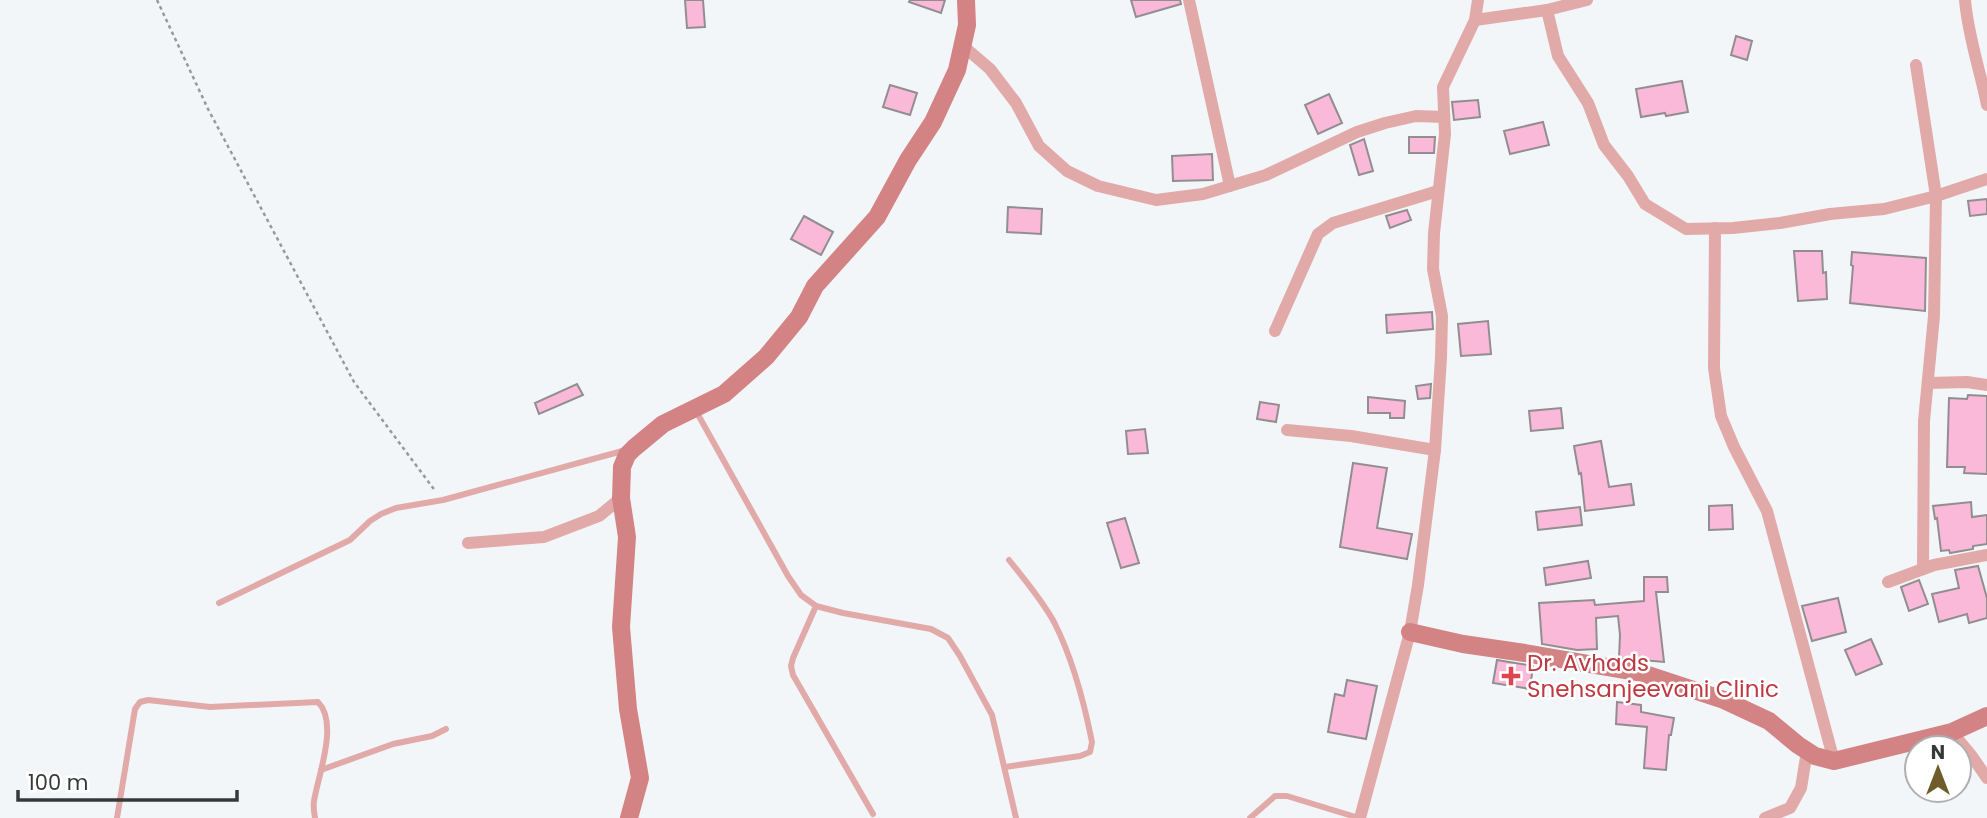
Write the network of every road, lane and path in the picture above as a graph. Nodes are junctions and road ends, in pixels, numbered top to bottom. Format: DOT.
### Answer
graph roads {
  1 [pos="157,0"];
  2 [pos="965,0"];
  3 [pos="1189,0"];
  4 [pos="1478,0"];
  5 [pos="1587,0"];
  6 [pos="1965,0"];
  7 [pos="1547,10"];
  8 [pos="1475,20"];
  9 [pos="962,45"];
  10 [pos="1916,65"];
  11 [pos="1987,105"];
  12 [pos="1444,117"];
  13 [pos="1987,179"];
  14 [pos="1230,186"];
  15 [pos="1438,191"];
  16 [pos="1936,196"];
  17 [pos="1715,229"];
  18 [pos="1275,331"];
  19 [pos="1928,383"];
  20 [pos="1987,385"];
  21 [pos="696,409"];
  22 [pos="1287,430"];
  23 [pos="634,448"];
  24 [pos="1435,450"];
  25 [pos="621,498"];
  26 [pos="443,500"];
  27 [pos="468,543"];
  28 [pos="1987,555"];
  29 [pos="1009,560"];
  30 [pos="1923,569"];
  31 [pos="1888,582"];
  32 [pos="219,603"];
  33 [pos="816,606"];
  34 [pos="1410,632"];
  35 [pos="1987,716"];
  36 [pos="446,729"];
  37 [pos="1952,732"];
  38 [pos="1807,751"];
  39 [pos="1834,761"];
  40 [pos="1004,766"];
  41 [pos="321,770"];
  42 [pos="1987,778"];
  43 [pos="873,814"];
  44 [pos="117,818"];
  45 [pos="315,818"];
  46 [pos="629,818"];
  47 [pos="1016,818"];
  48 [pos="1250,818"];
  49 [pos="1360,818"];
  50 [pos="1765,818"];
  1 -- 26 [label="path"];
  2 -- 9 [label="street"];
  3 -- 14 [label="street"];
  4 -- 8 [label="street"];
  5 -- 7 [label="street"];
  6 -- 11 [label="street"];
  7 -- 8 [label="street"];
  7 -- 17 [label="street"];
  8 -- 12 [label="street"];
  9 -- 14 [label="street"];
  9 -- 21 [label="street"];
  10 -- 16 [label="street"];
  12 -- 14 [label="street"];
  12 -- 15 [label="street"];
  13 -- 16 [label="street"];
  15 -- 18 [label="street"];
  15 -- 24 [label="street"];
  16 -- 17 [label="street"];
  16 -- 19 [label="street"];
  17 -- 39 [label="street"];
  19 -- 20 [label="street"];
  19 -- 30 [label="street"];
  21 -- 23 [label="street"];
  21 -- 33 [label="lane"];
  22 -- 24 [label="street"];
  23 -- 25 [label="street"];
  23 -- 26 [label="lane"];
  24 -- 34 [label="street"];
  25 -- 27 [label="street"];
  25 -- 46 [label="street"];
  26 -- 32 [label="lane"];
  28 -- 30 [label="street"];
  29 -- 40 [label="lane"];
  30 -- 31 [label="street"];
  33 -- 40 [label="lane"];
  33 -- 43 [label="lane"];
  34 -- 38 [label="street"];
  34 -- 49 [label="street"];
  35 -- 37 [label="street"];
  36 -- 41 [label="lane"];
  37 -- 39 [label="street"];
  37 -- 42 [label="street"];
  38 -- 39 [label="street"];
  38 -- 50 [label="street"];
  40 -- 47 [label="lane"];
  41 -- 44 [label="lane"];
  41 -- 45 [label="lane"];
  48 -- 49 [label="lane"];
}
